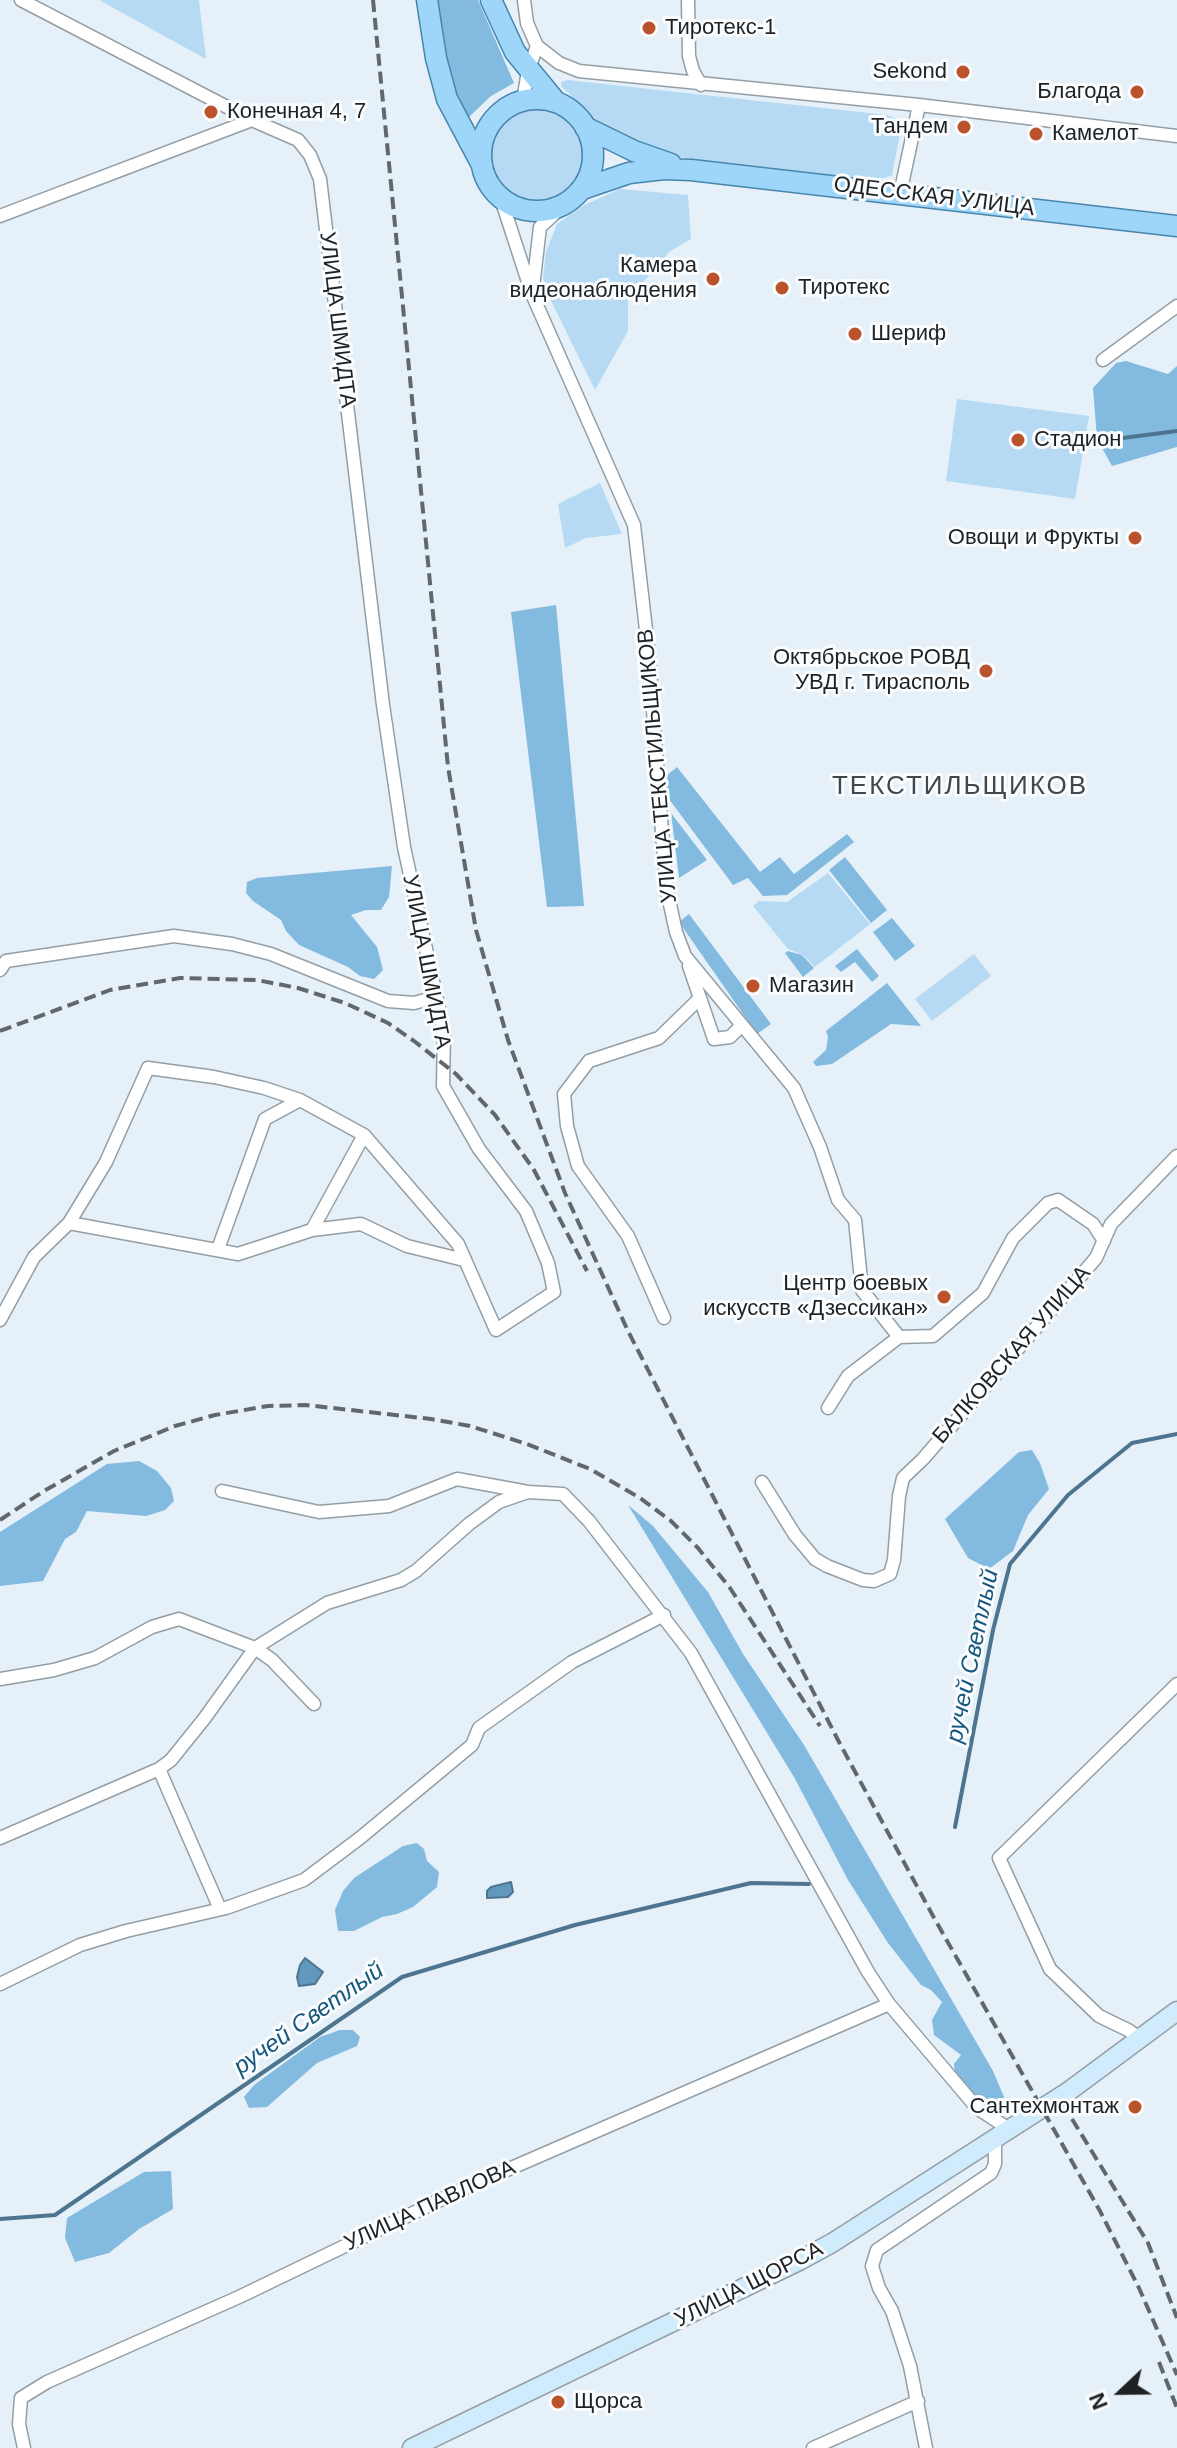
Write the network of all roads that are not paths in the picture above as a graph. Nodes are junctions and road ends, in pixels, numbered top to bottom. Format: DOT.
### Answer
graph roads {
  1 [pos="21,0"];
  2 [pos="427,0"];
  3 [pos="491,0"];
  4 [pos="524,0"];
  5 [pos="688,0"];
  6 [pos="537,46"];
  7 [pos="528,71"];
  8 [pos="701,85"];
  9 [pos="523,101"];
  10 [pos="556,102"];
  11 [pos="919,105"];
  12 [pos="252,120"];
  13 [pos="585,127"];
  14 [pos="1177,136"];
  15 [pos="482,165"];
  16 [pos="691,170"];
  17 [pos="582,189"];
  18 [pos="900,194"];
  19 [pos="501,199"];
  20 [pos="565,204"];
  21 [pos="0,216"];
  22 [pos="1177,226"];
  23 [pos="532,294"];
  24 [pos="1177,306"];
  25 [pos="1103,360"];
  26 [pos="685,956"];
  27 [pos="0,970"];
  28 [pos="436,997"];
  29 [pos="700,998"];
  30 [pos="742,1025"];
  31 [pos="300,1100"];
  32 [pos="364,1135"];
  33 [pos="1177,1156"];
  34 [pos="69,1223"];
  35 [pos="312,1230"];
  36 [pos="1104,1241"];
  37 [pos="218,1249"];
  38 [pos="464,1260"];
  39 [pos="664,1318"];
  40 [pos="0,1320"];
  41 [pos="899,1337"];
  42 [pos="828,1408"];
  43 [pos="762,1482"];
  44 [pos="222,1491"];
  45 [pos="528,1492"];
  46 [pos="664,1615"];
  47 [pos="255,1648"];
  48 [pos="0,1679"];
  49 [pos="1177,1684"];
  50 [pos="314,1704"];
  51 [pos="159,1769"];
  52 [pos="0,1838"];
  53 [pos="220,1909"];
  54 [pos="0,1984"];
  55 [pos="889,2004"];
  56 [pos="1177,2011"];
  57 [pos="1141,2039"];
  58 [pos="1002,2134"];
  59 [pos="918,2401"];
  60 [pos="24,2448"];
  61 [pos="412,2448"];
  62 [pos="813,2448"];
  63 [pos="926,2448"];
  1 -- 12 [label="street, УЛИЦА ШМИДТА"];
  2 -- 15 [label="main road"];
  3 -- 7 [label="main road"];
  4 -- 6 [label="street"];
  5 -- 8 [label="street"];
  6 -- 7 [label="street"];
  6 -- 8 [label="street"];
  7 -- 9 [label="street"];
  7 -- 10 [label="main road"];
  8 -- 11 [label="street"];
  9 -- 10 [label="main road"];
  9 -- 15 [label="main road"];
  10 -- 13 [label="main road"];
  11 -- 14 [label="street"];
  11 -- 18 [label="street"];
  12 -- 21 [label="street"];
  12 -- 28 [label="street, УЛИЦА ШМИДТА"];
  13 -- 16 [label="main road"];
  13 -- 17 [label="main road"];
  15 -- 19 [label="main road"];
  16 -- 17 [label="main road"];
  16 -- 18 [label="main road, ОДЕССКАЯ УЛИЦА"];
  17 -- 20 [label="main road"];
  18 -- 22 [label="main road, ОДЕССКАЯ УЛИЦА"];
  19 -- 20 [label="main road"];
  19 -- 23 [label="street, УЛИЦА ТЕКСТИЛЬЩИКОВ"];
  20 -- 23 [label="street"];
  23 -- 26 [label="street, УЛИЦА ТЕКСТИЛЬЩИКОВ"];
  24 -- 25 [label="street"];
  26 -- 29 [label="street"];
  26 -- 30 [label="street, УЛИЦА ТЕКСТИЛЬЩИКОВ"];
  27 -- 28 [label="street"];
  28 -- 38 [label="street, УЛИЦА ШМИДТА"];
  29 -- 30 [label="street"];
  29 -- 39 [label="street"];
  30 -- 41 [label="street, УЛИЦА ТЕКСТИЛЬЩИКОВ"];
  31 -- 32 [label="street, УЛИЦА ШМИДТА"];
  31 -- 34 [label="street, УЛИЦА ШМИДТА"];
  31 -- 37 [label="street"];
  32 -- 35 [label="street"];
  32 -- 38 [label="street, УЛИЦА ШМИДТА"];
  33 -- 36 [label="street, БАЛКОВСКАЯ УЛИЦА"];
  34 -- 37 [label="street"];
  34 -- 40 [label="street, УЛИЦА ШМИДТА"];
  35 -- 37 [label="street"];
  35 -- 38 [label="street"];
  36 -- 41 [label="street"];
  36 -- 43 [label="street, БАЛКОВСКАЯ УЛИЦА"];
  41 -- 42 [label="street"];
  44 -- 45 [label="street"];
  45 -- 46 [label="street"];
  45 -- 47 [label="street"];
  46 -- 53 [label="street"];
  46 -- 55 [label="street"];
  47 -- 48 [label="street"];
  47 -- 50 [label="street"];
  47 -- 51 [label="street"];
  49 -- 57 [label="street"];
  51 -- 52 [label="street"];
  51 -- 53 [label="street"];
  53 -- 54 [label="street"];
  55 -- 58 [label="street"];
  55 -- 60 [label="street, УЛИЦА ПАВЛОВА"];
  56 -- 57 [label="street, УЛИЦА ЩОРСА"];
  57 -- 58 [label="street, УЛИЦА ЩОРСА"];
  58 -- 59 [label="street"];
  58 -- 61 [label="street, УЛИЦА ЩОРСА"];
  59 -- 62 [label="street"];
  59 -- 63 [label="street"];
}
